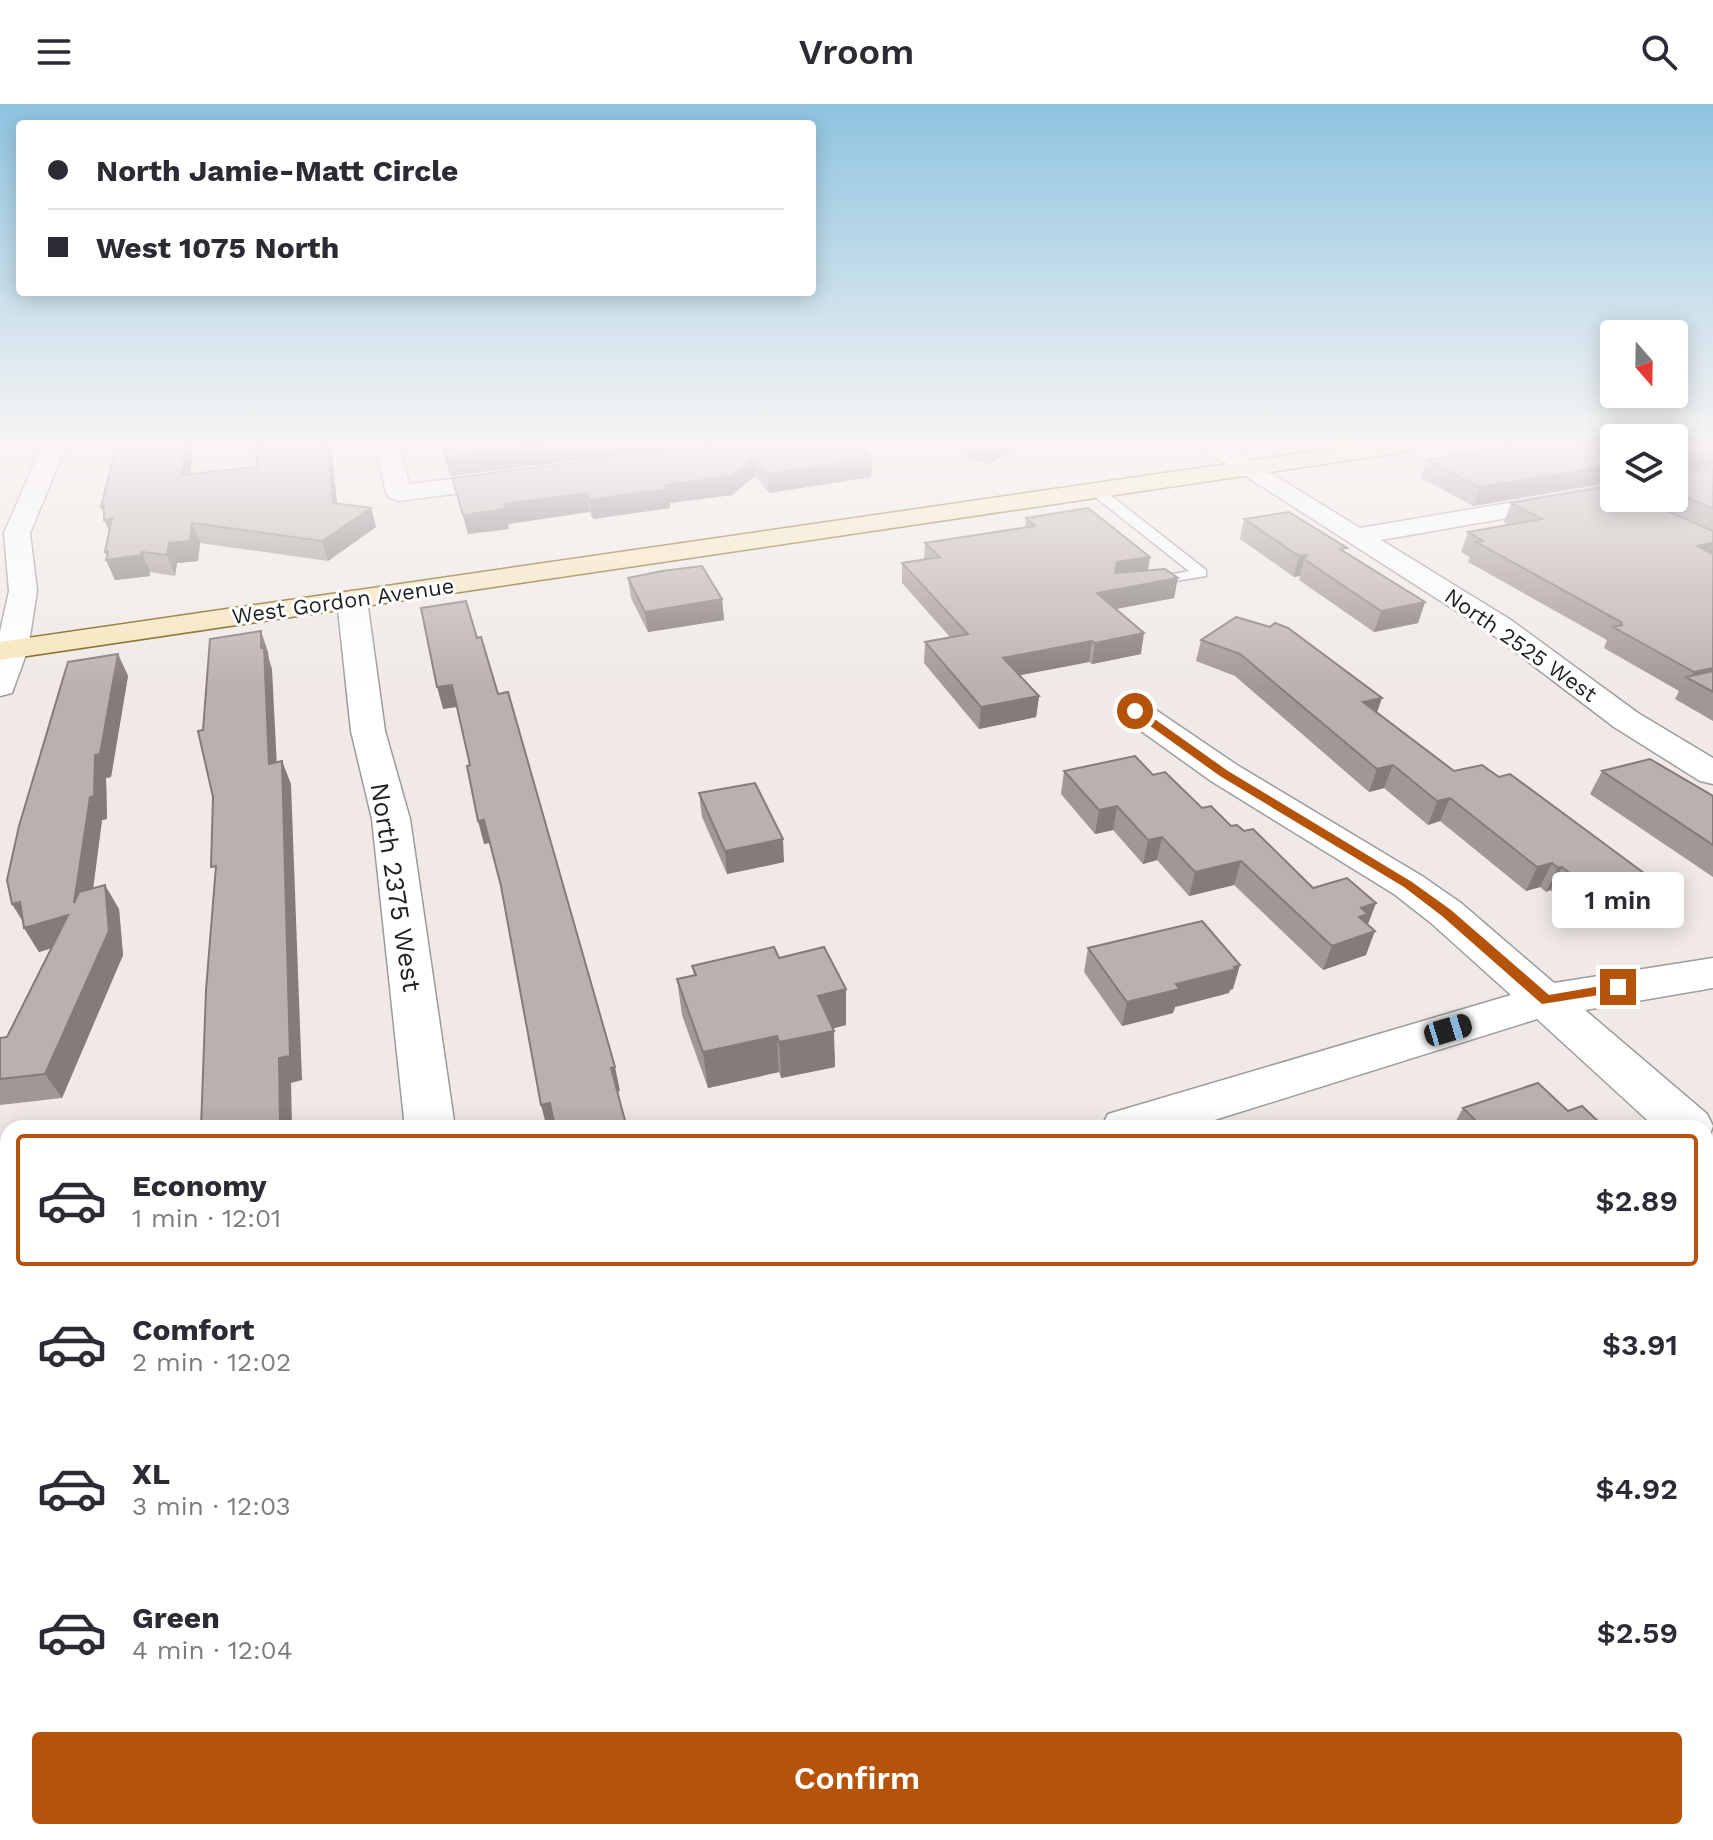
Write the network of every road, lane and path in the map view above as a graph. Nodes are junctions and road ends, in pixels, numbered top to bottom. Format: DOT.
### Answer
graph roads {
  1 [pos="20,527"];
  2 [pos="845,527"];
  3 [pos="1142,527"];
  4 [pos="1343,527"];
  5 [pos="1412,527"];
  6 [pos="1358,536"];
  7 [pos="1134,586"];
  8 [pos="352,600"];
  9 [pos="6,650"];
  10 [pos="0,686"];
  11 [pos="1135,711"];
  12 [pos="1713,773"];
  13 [pos="1713,973"];
  14 [pos="1547,1000"];
  15 [pos="429,1120"];
  16 [pos="1152,1120"];
  17 [pos="1680,1120"];
  1 -- 9 [label="street"];
  2 -- 8 [label="main road, West Gordon Avenue"];
  3 -- 7 [label="lane"];
  4 -- 6 [label="street, North 2525 West"];
  5 -- 6 [label="street"];
  6 -- 12 [label="street, North 2525 West"];
  8 -- 9 [label="main road, West Gordon Avenue"];
  8 -- 15 [label="street, North 2375 West"];
  9 -- 10 [label="street"];
  11 -- 14 [label="street"];
  13 -- 14 [label="street"];
  14 -- 16 [label="street"];
  14 -- 17 [label="street"];
}
